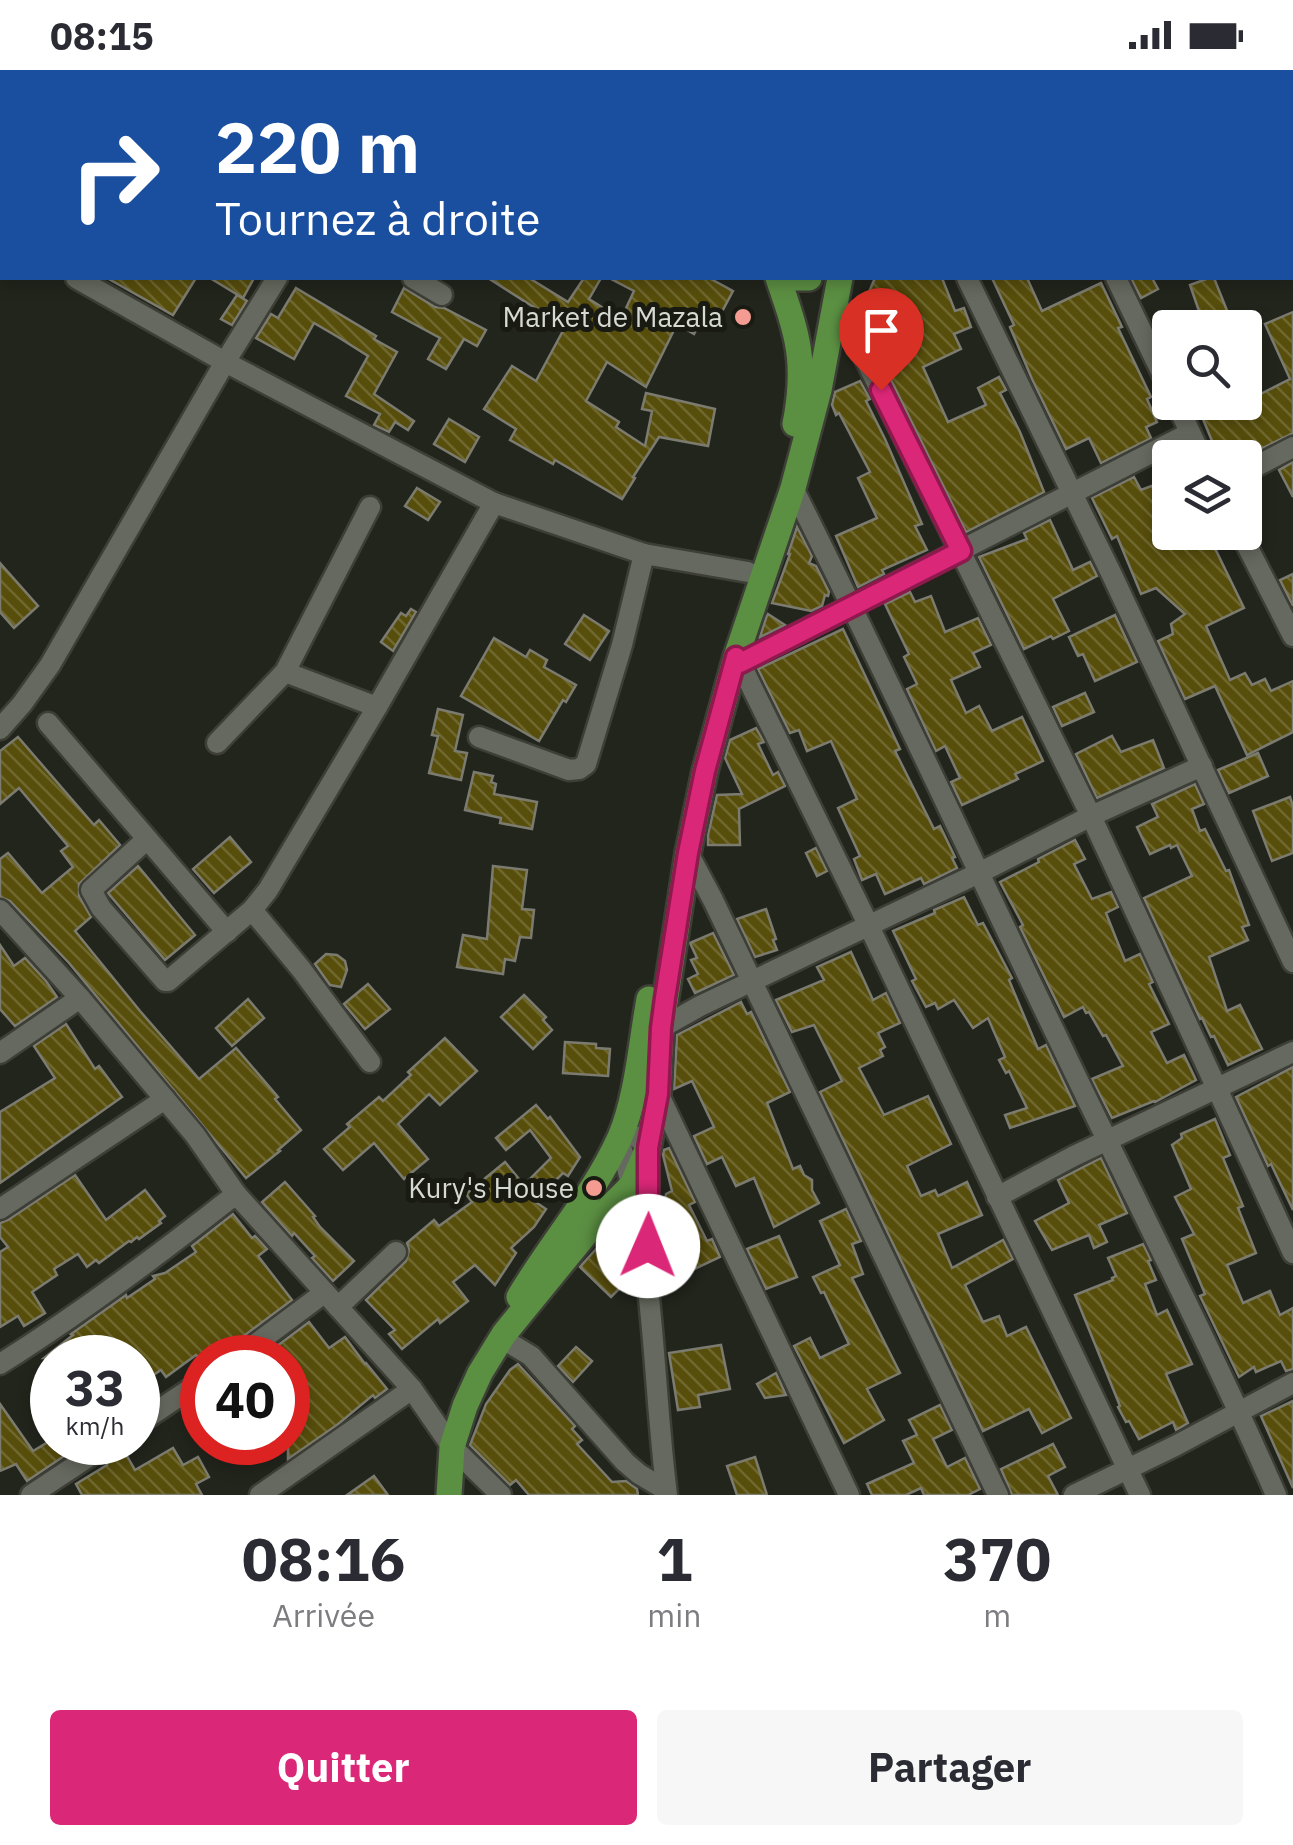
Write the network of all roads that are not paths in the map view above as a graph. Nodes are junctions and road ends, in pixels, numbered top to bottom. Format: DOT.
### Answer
graph roads {
  1 [pos="80,280"];
  2 [pos="276,280"];
  3 [pos="417,280"];
  4 [pos="779,280"];
  5 [pos="968,280"];
  6 [pos="1117,280"];
  7 [pos="839,290"];
  8 [pos="442,294"];
  9 [pos="1152,353"];
  10 [pos="225,362"];
  11 [pos="1184,420"];
  12 [pos="1190,433"];
  13 [pos="1193,440"];
  14 [pos="1293,448"];
  15 [pos="1262,464"];
  16 [pos="793,488"];
  17 [pos="1073,494"];
  18 [pos="494,503"];
  19 [pos="370,507"];
  20 [pos="1249,550"];
  21 [pos="961,551"];
  22 [pos="644,554"];
  23 [pos="748,572"];
  24 [pos="852,604"];
  25 [pos="1293,636"];
  26 [pos="738,660"];
  27 [pos="285,672"];
  28 [pos="377,707"];
  29 [pos="48,723"];
  30 [pos="0,729"];
  31 [pos="479,737"];
  32 [pos="217,743"];
  33 [pos="1202,766"];
  34 [pos="1091,816"];
  35 [pos="147,839"];
  36 [pos="688,853"];
  37 [pos="980,872"];
  38 [pos="0,910"];
  39 [pos="252,910"];
  40 [pos="868,924"];
  41 [pos="227,932"];
  42 [pos="1293,962"];
  43 [pos="751,982"];
  44 [pos="80,998"];
  45 [pos="661,1028"];
  46 [pos="0,1052"];
  47 [pos="1293,1052"];
  48 [pos="370,1062"];
  49 [pos="1217,1090"];
  50 [pos="658,1094"];
  51 [pos="164,1100"];
  52 [pos="620,1136"];
  53 [pos="1107,1141"];
  54 [pos="648,1148"];
  55 [pos="632,1185"];
  56 [pos="236,1194"];
  57 [pos="998,1197"];
  58 [pos="0,1208"];
  59 [pos="396,1252"];
  60 [pos="1293,1253"];
  61 [pos="644,1267"];
  62 [pos="331,1300"];
  63 [pos="274,1335"];
  64 [pos="502,1336"];
  65 [pos="0,1364"];
  66 [pos="1293,1383"];
  67 [pos="412,1389"];
  68 [pos="1240,1412"];
  69 [pos="452,1447"];
  70 [pos="76,1465"];
  71 [pos="1128,1470"];
  72 [pos="666,1493"];
  73 [pos="31,1495"];
  74 [pos="260,1495"];
  75 [pos="450,1495"];
  76 [pos="501,1495"];
  77 [pos="849,1495"];
  78 [pos="998,1495"];
  79 [pos="1074,1495"];
  80 [pos="1140,1495"];
  81 [pos="1276,1495"];
  1 -- 10 [label="street"];
  2 -- 10 [label="street"];
  3 -- 8 [label="street"];
  4 -- 23 [label="main road"];
  5 -- 17 [label="street"];
  6 -- 9 [label="street"];
  7 -- 16 [label="main road"];
  7 -- 21 [label="street"];
  10 -- 18 [label="street"];
  10 -- 30 [label="street"];
  11 -- 12 [label="street"];
  12 -- 13 [label="street"];
  12 -- 17 [label="street"];
  14 -- 15 [label="street"];
  16 -- 24 [label="street"];
  16 -- 26 [label="main road"];
  17 -- 21 [label="street"];
  17 -- 33 [label="street"];
  18 -- 22 [label="street"];
  18 -- 28 [label="street"];
  19 -- 27 [label="street"];
  20 -- 25 [label="street"];
  21 -- 24 [label="street"];
  21 -- 34 [label="street"];
  22 -- 23 [label="street"];
  22 -- 31 [label="street"];
  23 -- 52 [label="main road"];
  24 -- 26 [label="street"];
  24 -- 37 [label="street"];
  26 -- 36 [label="main road"];
  26 -- 40 [label="street"];
  27 -- 28 [label="street"];
  27 -- 32 [label="street"];
  28 -- 39 [label="street"];
  29 -- 35 [label="street"];
  33 -- 34 [label="street"];
  33 -- 42 [label="street"];
  34 -- 37 [label="street"];
  34 -- 49 [label="street"];
  35 -- 41 [label="street"];
  35 -- 41 [label="street"];
  36 -- 43 [label="street"];
  36 -- 45 [label="main road"];
  37 -- 40 [label="street"];
  37 -- 53 [label="street"];
  38 -- 44 [label="street"];
  39 -- 41 [label="street"];
  39 -- 48 [label="street"];
  40 -- 43 [label="street"];
  40 -- 57 [label="street"];
  43 -- 45 [label="street"];
  43 -- 78 [label="street"];
  44 -- 46 [label="street"];
  44 -- 51 [label="street"];
  45 -- 50 [label="main road"];
  47 -- 49 [label="street"];
  49 -- 53 [label="street"];
  49 -- 60 [label="street"];
  50 -- 54 [label="main road"];
  50 -- 77 [label="street"];
  51 -- 56 [label="street"];
  51 -- 58 [label="street"];
  52 -- 54 [label="street"];
  52 -- 55 [label="street"];
  52 -- 64 [label="main road"];
  53 -- 57 [label="street"];
  53 -- 68 [label="street"];
  54 -- 55 [label="main road"];
  54 -- 61 [label="street"];
  55 -- 61 [label="street"];
  55 -- 64 [label="main road"];
  56 -- 62 [label="street"];
  56 -- 65 [label="street"];
  57 -- 71 [label="street"];
  59 -- 62 [label="street"];
  61 -- 72 [label="street"];
  62 -- 63 [label="street"];
  62 -- 67 [label="street"];
  64 -- 69 [label="main road"];
  64 -- 72 [label="street"];
  66 -- 68 [label="street"];
  67 -- 69 [label="street"];
  67 -- 74 [label="street"];
  68 -- 71 [label="street"];
  68 -- 81 [label="street"];
  69 -- 75 [label="main road"];
  69 -- 76 [label="street"];
  70 -- 73 [label="street"];
  71 -- 79 [label="street"];
  71 -- 80 [label="street"];
}
